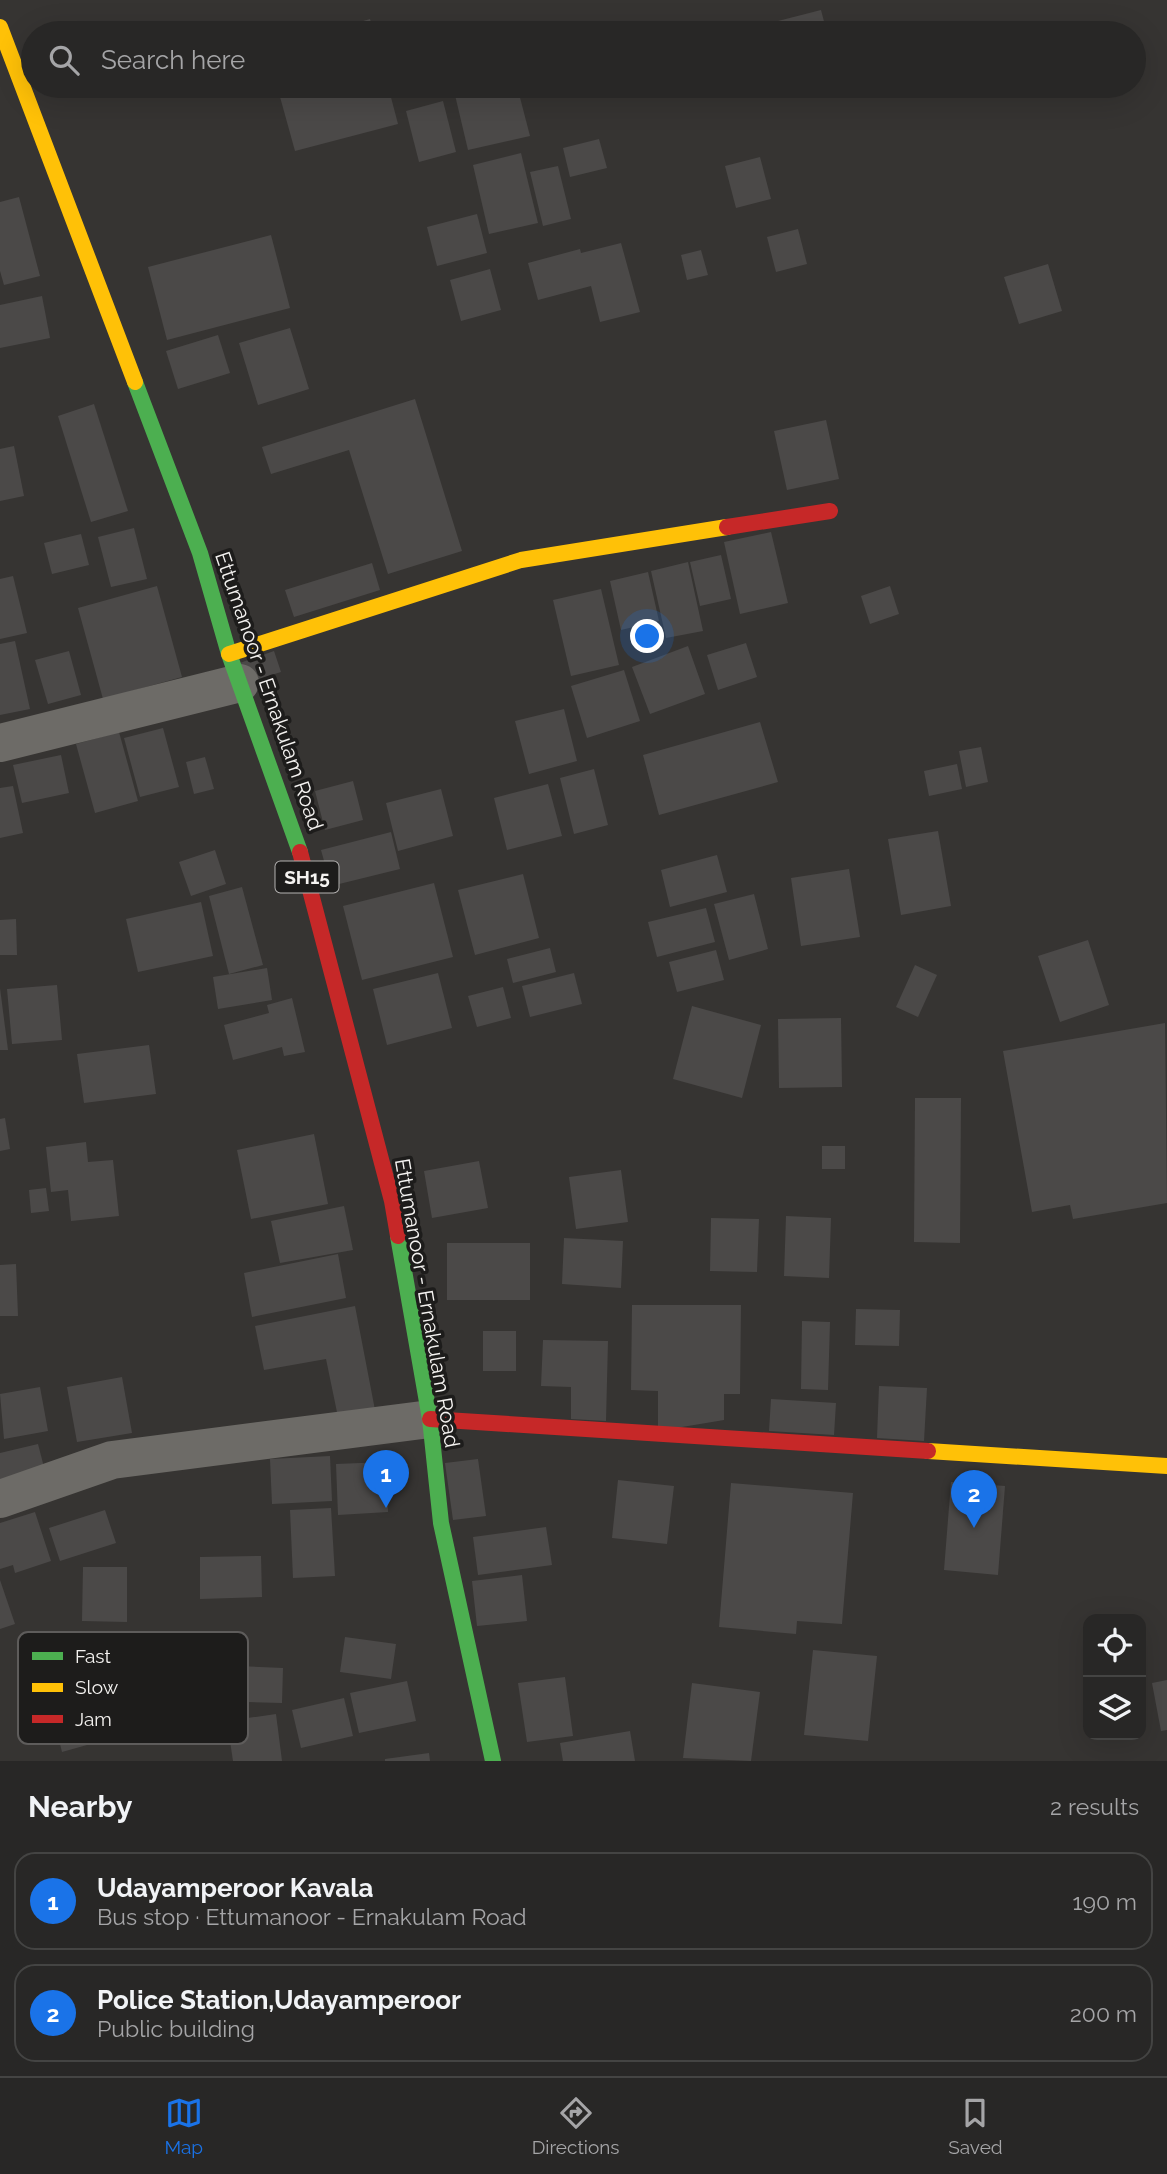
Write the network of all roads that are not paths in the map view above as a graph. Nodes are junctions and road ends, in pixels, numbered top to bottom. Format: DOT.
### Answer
graph roads {
  1 [pos="0,27"];
  2 [pos="8,73"];
  3 [pos="830,511"];
  4 [pos="235,669"];
  5 [pos="0,743"];
  6 [pos="430,1419"];
  7 [pos="1167,1466"];
  8 [pos="0,1499"];
  9 [pos="493,1761"];
  1 -- 2 [label="main road, Ettumanoor - Ernakulam Road / SH15"];
  2 -- 4 [label="main road, Ettumanoor - Ernakulam Road / SH15"];
  3 -- 4 [label="main road"];
  4 -- 5 [label="street"];
  4 -- 6 [label="main road, Ettumanoor - Ernakulam Road / SH15"];
  6 -- 7 [label="main road"];
  6 -- 8 [label="street"];
  6 -- 9 [label="main road, Ettumanoor - Ernakulam Road / SH15"];
}
